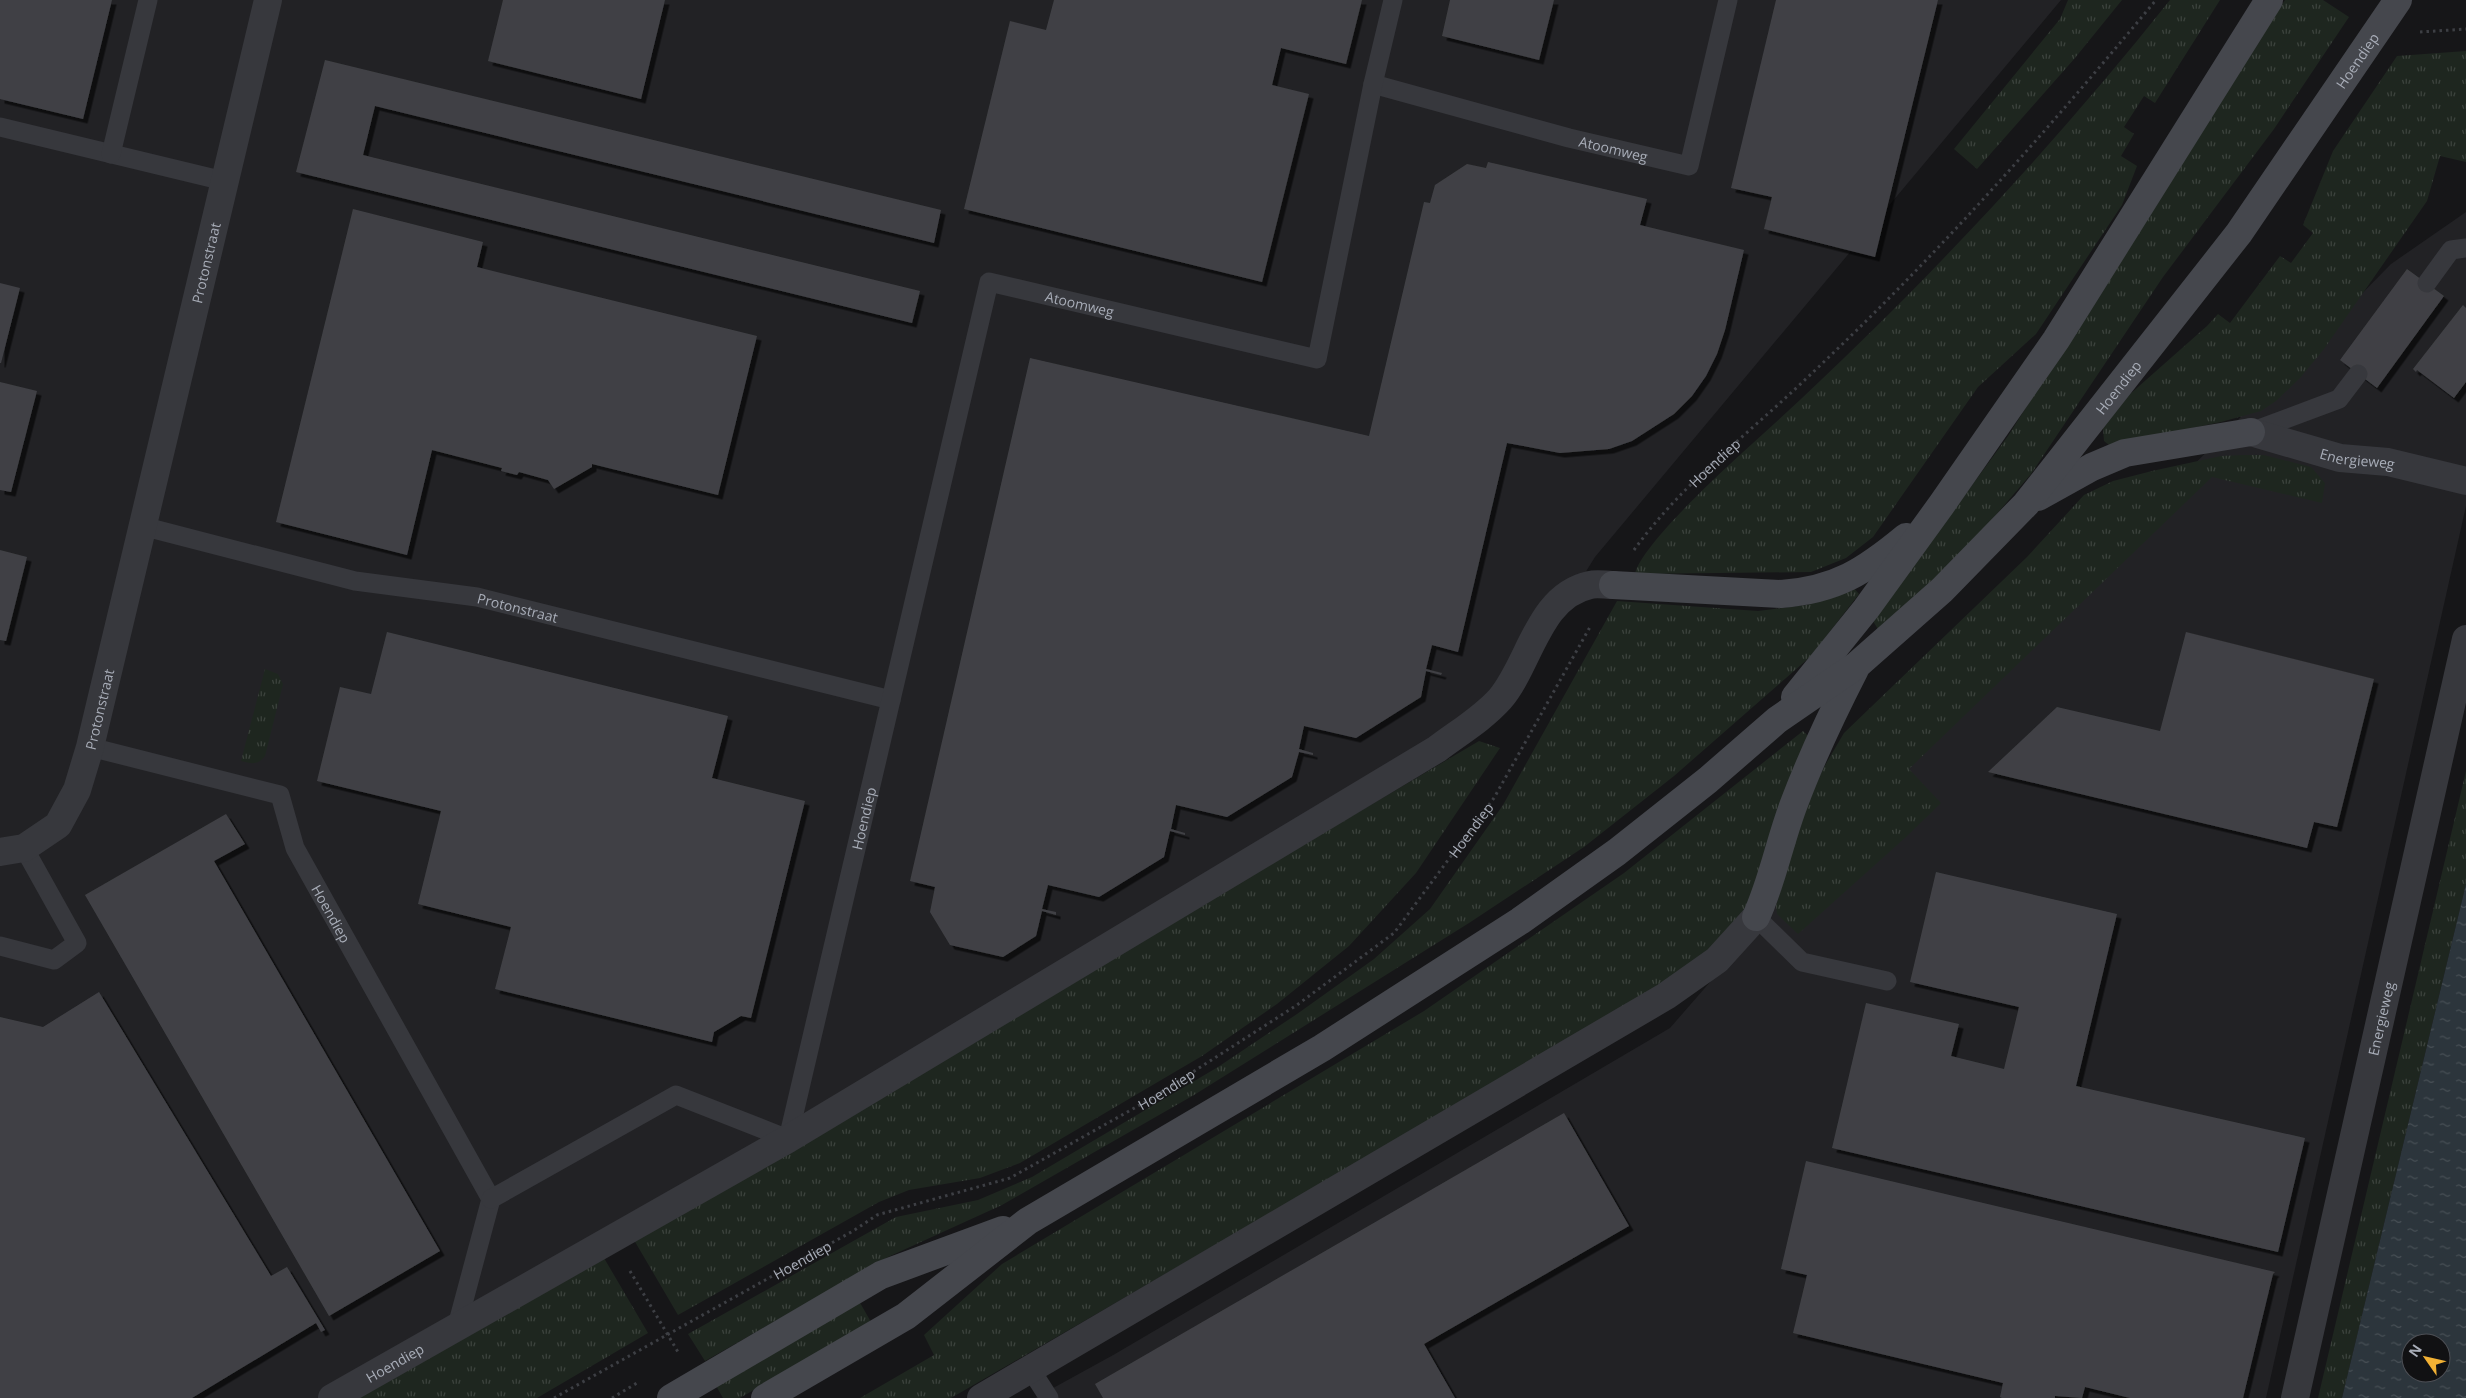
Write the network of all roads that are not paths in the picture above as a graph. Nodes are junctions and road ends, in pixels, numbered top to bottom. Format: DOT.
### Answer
graph roads {
  1 [pos="148,0"];
  2 [pos="268,0"];
  3 [pos="1393,0"];
  4 [pos="1728,0"];
  5 [pos="2269,0"];
  6 [pos="2398,0"];
  7 [pos="1372,84"];
  8 [pos="0,127"];
  9 [pos="111,154"];
  10 [pos="224,181"];
  11 [pos="2466,248"];
  12 [pos="2427,283"];
  13 [pos="2358,374"];
  14 [pos="2251,432"];
  15 [pos="2466,481"];
  16 [pos="1942,504"];
  17 [pos="2026,504"];
  18 [pos="142,526"];
  19 [pos="1613,585"];
  20 [pos="2466,639"];
  21 [pos="1857,665"];
  22 [pos="891,700"];
  23 [pos="1777,720"];
  24 [pos="90,747"];
  25 [pos="12,850"];
  26 [pos="1756,917"];
  27 [pos="0,946"];
  28 [pos="1887,981"];
  29 [pos="788,1139"];
  30 [pos="491,1199"];
  31 [pos="1028,1221"];
  32 [pos="458,1326"];
  33 [pos="1032,1370"];
  34 [pos="332,1398"];
  35 [pos="671,1398"];
  36 [pos="765,1398"];
  37 [pos="981,1398"];
  38 [pos="1049,1398"];
  39 [pos="2294,1398"];
  1 -- 9 [label="lane"];
  2 -- 10 [label="street, Protonstraat"];
  3 -- 7 [label="lane, Atoomweg"];
  4 -- 7 [label="lane, Atoomweg"];
  5 -- 16 [label="main road, Hoendiep"];
  6 -- 17 [label="main road, Hoendiep"];
  7 -- 22 [label="lane, Atoomweg"];
  8 -- 9 [label="lane"];
  9 -- 10 [label="lane"];
  10 -- 18 [label="street, Protonstraat"];
  11 -- 12 [label="lane"];
  13 -- 14 [label="lane"];
  14 -- 15 [label="street, Energieweg"];
  14 -- 17 [label="main road"];
  16 -- 19 [label="main road"];
  16 -- 23 [label="main road, Hoendiep"];
  17 -- 21 [label="main road, Hoendiep"];
  18 -- 22 [label="lane, Protonstraat"];
  18 -- 24 [label="street, Protonstraat"];
  19 -- 29 [label="street, Hoendiep"];
  20 -- 39 [label="street, Energieweg"];
  21 -- 23 [label="main road, Hoendiep"];
  21 -- 26 [label="main road"];
  22 -- 29 [label="lane, Hoendiep"];
  23 -- 31 [label="main road, Hoendiep"];
  24 -- 25 [label="street, Protonstraat"];
  24 -- 30 [label="lane, Hoendiep"];
  25 -- 27 [label="lane"];
  26 -- 28 [label="lane"];
  26 -- 33 [label="street"];
  29 -- 30 [label="lane"];
  29 -- 32 [label="street, Hoendiep"];
  30 -- 32 [label="lane"];
  31 -- 35 [label="main road, Hoendiep"];
  31 -- 36 [label="main road, Hoendiep"];
  32 -- 34 [label="street, Hoendiep"];
  33 -- 37 [label="street"];
  33 -- 38 [label="lane"];
}
